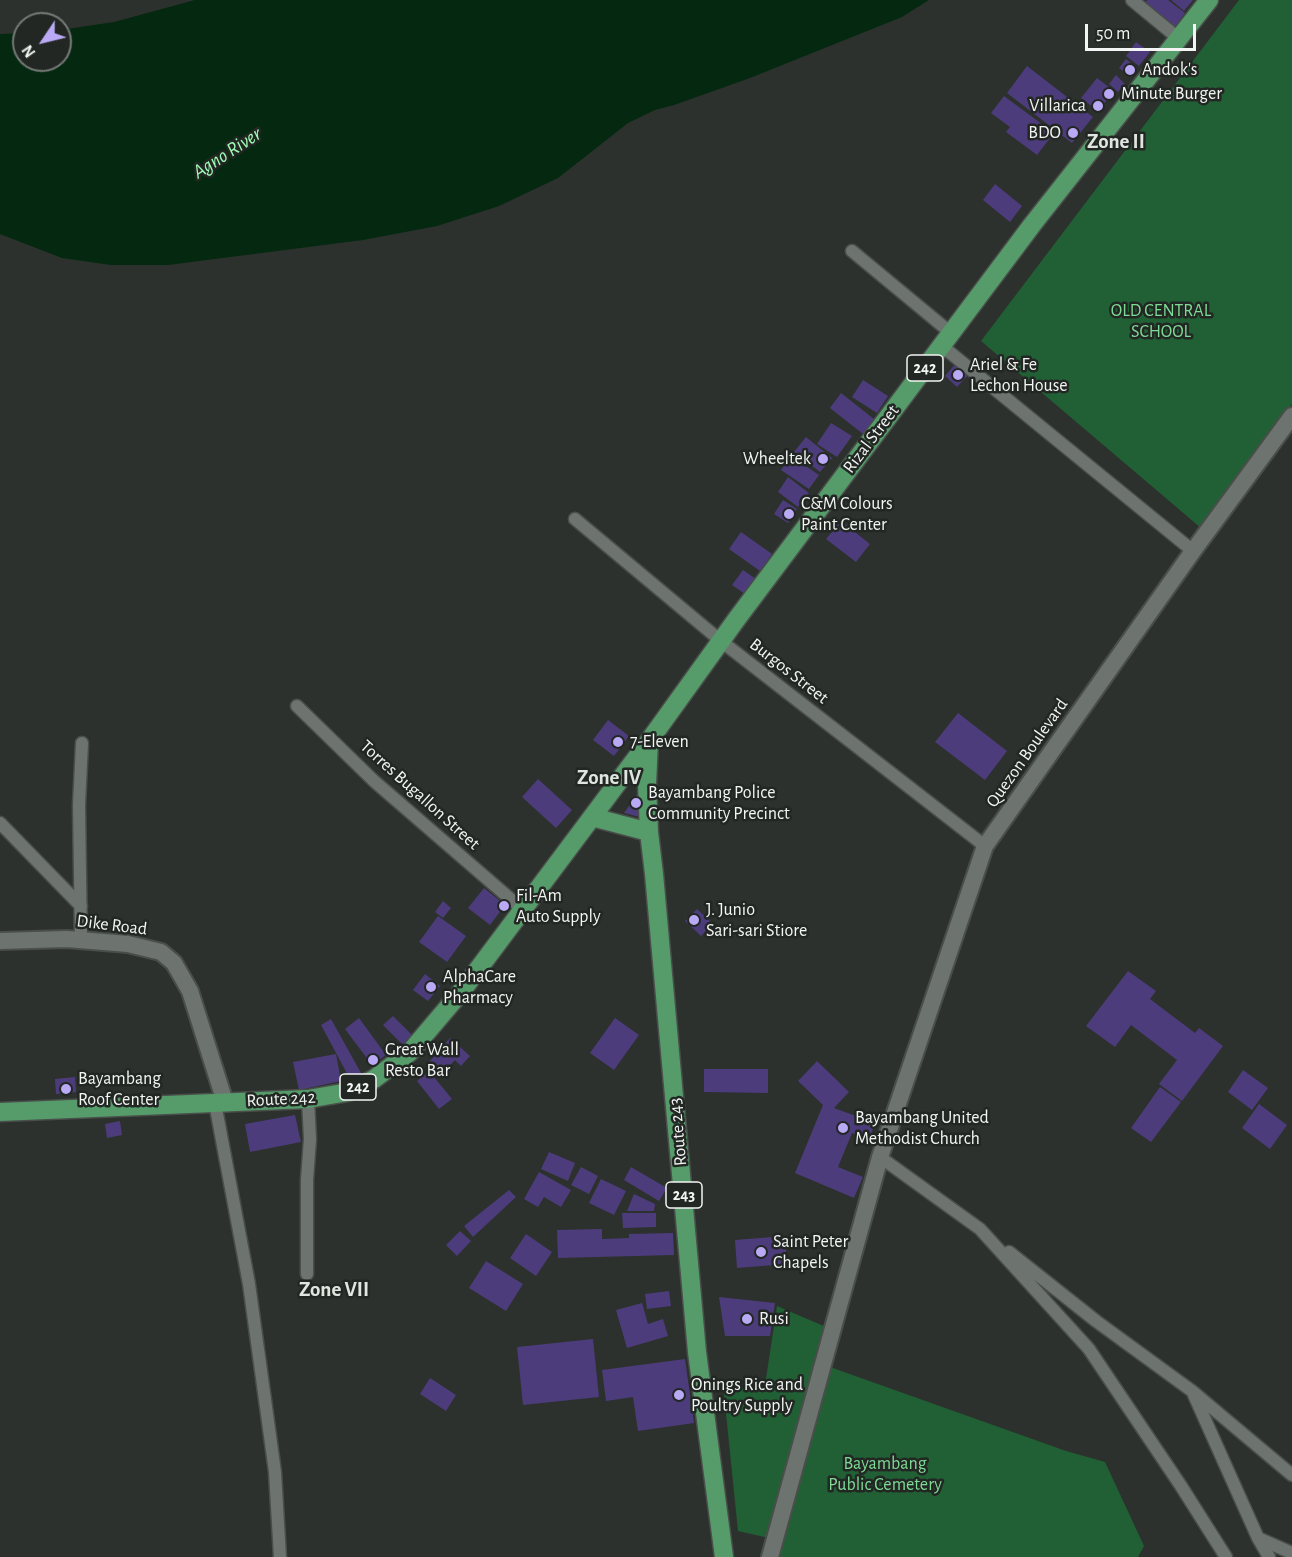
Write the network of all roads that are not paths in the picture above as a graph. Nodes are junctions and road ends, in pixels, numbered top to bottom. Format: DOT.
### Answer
graph roads {
  1 [pos="1132,0"];
  2 [pos="1209,0"];
  3 [pos="1178,38"];
  4 [pos="852,251"];
  5 [pos="947,339"];
  6 [pos="1292,416"];
  7 [pos="575,519"];
  8 [pos="1193,551"];
  9 [pos="721,641"];
  10 [pos="297,706"];
  11 [pos="649,741"];
  12 [pos="82,743"];
  13 [pos="592,817"];
  14 [pos="0,823"];
  15 [pos="649,832"];
  16 [pos="985,846"];
  17 [pos="81,906"];
  18 [pos="522,909"];
  19 [pos="81,940"];
  20 [pos="0,941"];
  21 [pos="308,1100"];
  22 [pos="220,1103"];
  23 [pos="0,1112"];
  24 [pos="880,1157"];
  25 [pos="980,1229"];
  26 [pos="307,1274"];
  27 [pos="1192,1391"];
  28 [pos="1292,1475"];
  29 [pos="1258,1538"];
  30 [pos="1292,1553"];
  31 [pos="280,1557"];
  32 [pos="724,1557"];
  33 [pos="770,1557"];
  34 [pos="1226,1557"];
  35 [pos="1269,1557"];
  1 -- 3 [label="street"];
  2 -- 3 [label="main road, Rizal Street / 242"];
  3 -- 5 [label="main road, Rizal Street / 242"];
  4 -- 5 [label="street"];
  5 -- 8 [label="street"];
  5 -- 9 [label="main road, Rizal Street / 242"];
  6 -- 8 [label="street, Quezon Boulevard"];
  7 -- 9 [label="street, Burgos Street"];
  8 -- 16 [label="street, Quezon Boulevard"];
  9 -- 11 [label="main road, Rizal Street / 242"];
  9 -- 16 [label="street, Burgos Street"];
  10 -- 18 [label="street, Torres Bugallon Street"];
  11 -- 13 [label="main road, Route 242 / 242"];
  11 -- 15 [label="main road, Route 243 / 243"];
  12 -- 17 [label="street"];
  13 -- 15 [label="main road"];
  13 -- 18 [label="main road, Route 242 / 242"];
  14 -- 17 [label="street"];
  15 -- 32 [label="main road, Route 243 / 243"];
  16 -- 24 [label="street, Quezon Boulevard"];
  17 -- 19 [label="street"];
  18 -- 21 [label="main road, Route 242 / 242"];
  19 -- 20 [label="street, Dike Road"];
  19 -- 22 [label="street, Dike Road"];
  21 -- 22 [label="main road, Route 242 / 242"];
  21 -- 26 [label="street"];
  22 -- 23 [label="main road, Route 242 / 242"];
  22 -- 31 [label="street"];
  24 -- 25 [label="street"];
  24 -- 33 [label="street, Quezon Boulevard"];
  25 -- 27 [label="street"];
  25 -- 34 [label="street"];
  27 -- 28 [label="street"];
  27 -- 29 [label="street"];
  29 -- 30 [label="street"];
  29 -- 35 [label="street"];
}
